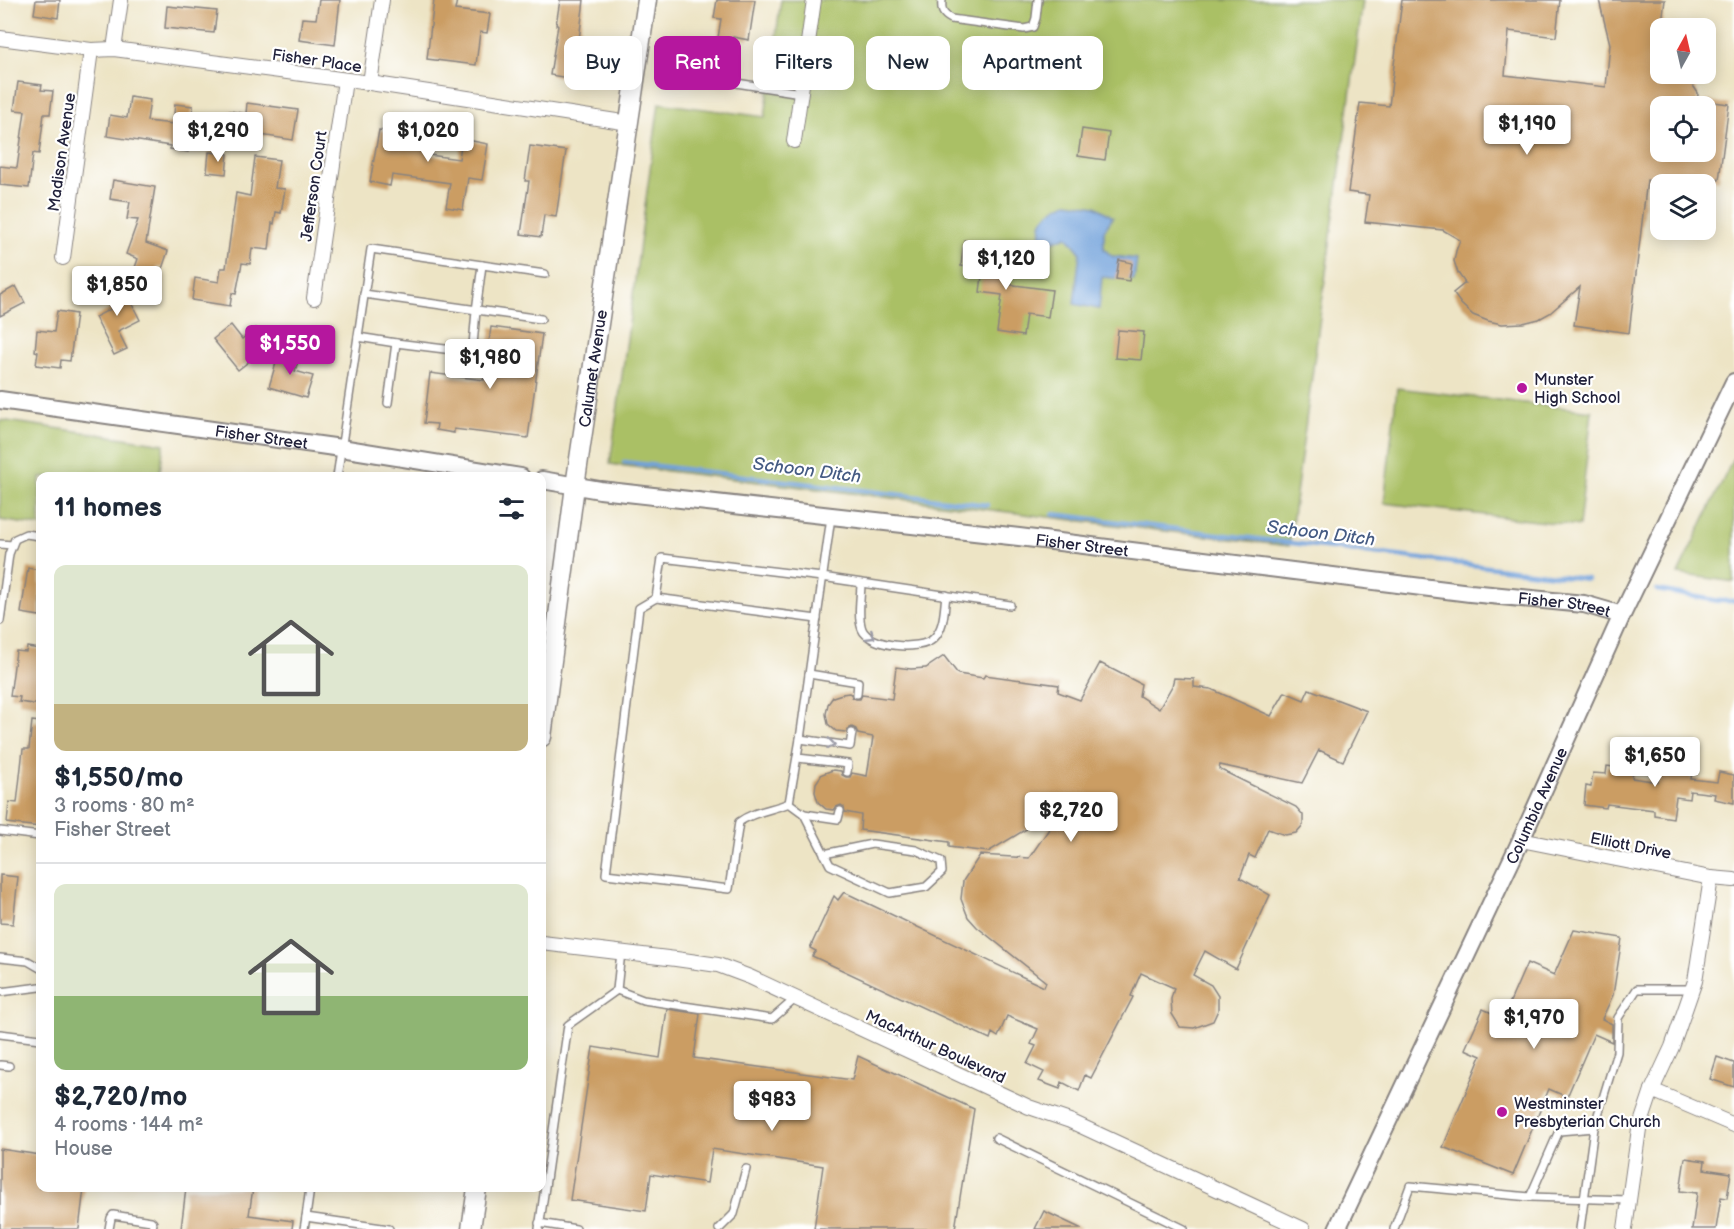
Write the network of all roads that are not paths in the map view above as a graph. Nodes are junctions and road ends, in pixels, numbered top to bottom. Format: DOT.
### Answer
graph roads {
  1 [pos="121,0"];
  2 [pos="382,0"];
  3 [pos="647,0"];
  4 [pos="814,0"];
  5 [pos="942,0"];
  6 [pos="1038,0"];
  7 [pos="0,38"];
  8 [pos="114,49"];
  9 [pos="91,50"];
  10 [pos="345,80"];
  11 [pos="370,83"];
  12 [pos="741,84"];
  13 [pos="801,93"];
  14 [pos="629,123"];
  15 [pos="794,141"];
  16 [pos="63,258"];
  17 [pos="482,264"];
  18 [pos="545,274"];
  19 [pos="364,294"];
  20 [pos="314,298"];
  21 [pos="476,311"];
  22 [pos="541,320"];
  23 [pos="358,337"];
  24 [pos="396,343"];
  25 [pos="1734,382"];
  26 [pos="0,400"];
  27 [pos="388,403"];
  28 [pos="341,448"];
  29 [pos="338,472"];
  30 [pos="490,472"];
  31 [pos="546,481"];
  32 [pos="575,486"];
  33 [pos="831,517"];
  34 [pos="36,535"];
  35 [pos="0,544"];
  36 [pos="12,545"];
  37 [pos="822,577"];
  38 [pos="861,583"];
  39 [pos="946,595"];
  40 [pos="656,598"];
  41 [pos="1010,605"];
  42 [pos="1622,615"];
  43 [pos="817,619"];
  44 [pos="0,621"];
  45 [pos="809,674"];
  46 [pos="857,694"];
  47 [pos="546,707"];
  48 [pos="852,733"];
  49 [pos="800,739"];
  50 [pos="798,758"];
  51 [pos="847,772"];
  52 [pos="789,803"];
  53 [pos="840,812"];
  54 [pos="804,814"];
  55 [pos="0,831"];
  56 [pos="36,836"];
  57 [pos="1521,840"];
  58 [pos="824,854"];
  59 [pos="1711,878"];
  60 [pos="1734,880"];
  61 [pos="546,943"];
  62 [pos="621,952"];
  63 [pos="0,958"];
  64 [pos="36,965"];
  65 [pos="36,988"];
  66 [pos="1692,989"];
  67 [pos="617,990"];
  68 [pos="0,993"];
  69 [pos="795,998"];
  70 [pos="0,1034"];
  71 [pos="36,1039"];
  72 [pos="0,1065"];
  73 [pos="9,1066"];
  74 [pos="1652,1090"];
  75 [pos="1734,1125"];
  76 [pos="1594,1128"];
  77 [pos="996,1138"];
  78 [pos="746,1169"];
  79 [pos="546,1177"];
  80 [pos="309,1192"];
  81 [pos="476,1192"];
  82 [pos="544,1192"];
  83 [pos="1530,1197"];
  84 [pos="1584,1199"];
  85 [pos="1628,1200"];
  86 [pos="306,1217"];
  87 [pos="539,1226"];
  88 [pos="109,1229"];
  89 [pos="152,1229"];
  90 [pos="303,1229"];
  91 [pos="388,1229"];
  92 [pos="471,1229"];
  93 [pos="576,1229"];
  94 [pos="719,1229"];
  95 [pos="1184,1229"];
  96 [pos="1303,1229"];
  97 [pos="1337,1229"];
  98 [pos="1394,1229"];
  99 [pos="1580,1229"];
  100 [pos="1624,1229"];
  1 -- 8 [label="street"];
  2 -- 11 [label="street"];
  3 -- 14 [label="main road, Calumet Avenue"];
  4 -- 13 [label="street"];
  5 -- 6 [label="lane"];
  7 -- 9 [label="street, Fisher Place"];
  8 -- 9 [label="street, Fisher Place"];
  8 -- 10 [label="street, Fisher Place"];
  9 -- 16 [label="street, Madison Avenue"];
  10 -- 11 [label="street, Fisher Place"];
  10 -- 20 [label="street, Jefferson Court"];
  11 -- 14 [label="street, Fisher Place"];
  12 -- 13 [label="lane"];
  13 -- 15 [label="street"];
  14 -- 32 [label="main road, Calumet Avenue"];
  17 -- 18 [label="lane"];
  17 -- 19 [label="lane"];
  17 -- 21 [label="lane"];
  19 -- 21 [label="lane"];
  19 -- 23 [label="lane"];
  21 -- 22 [label="lane"];
  21 -- 24 [label="lane"];
  23 -- 24 [label="lane"];
  23 -- 28 [label="lane"];
  24 -- 27 [label="lane"];
  25 -- 42 [label="street, Columbia Avenue"];
  26 -- 28 [label="street, Fisher Street"];
  28 -- 29 [label="lane"];
  28 -- 30 [label="street, Fisher Street"];
  31 -- 32 [label="street, Fisher Street"];
  32 -- 33 [label="street, Fisher Street"];
  32 -- 47 [label="main road, Calumet Avenue"];
  33 -- 37 [label="lane"];
  33 -- 42 [label="street, Fisher Street"];
  34 -- 36 [label="lane"];
  35 -- 36 [label="lane"];
  36 -- 44 [label="lane"];
  37 -- 38 [label="lane"];
  37 -- 40 [label="lane"];
  37 -- 43 [label="lane"];
  38 -- 39 [label="lane"];
  38 -- 39 [label="lane, one-way"];
  39 -- 41 [label="lane"];
  40 -- 43 [label="lane"];
  40 -- 52 [label="lane"];
  42 -- 57 [label="street, Columbia Avenue"];
  43 -- 45 [label="lane"];
  45 -- 46 [label="lane"];
  45 -- 49 [label="lane"];
  49 -- 48 [label="lane, one-way"];
  49 -- 50 [label="lane"];
  50 -- 51 [label="lane"];
  50 -- 52 [label="lane"];
  52 -- 54 [label="lane"];
  53 -- 54 [label="lane"];
  54 -- 58 [label="lane"];
  55 -- 56 [label="lane"];
  57 -- 59 [label="street, Elliott Drive"];
  57 -- 97 [label="street, Columbia Avenue"];
  58 -- 58 [label="lane"];
  59 -- 60 [label="street, Elliott Drive"];
  59 -- 66 [label="street"];
  61 -- 62 [label="street, MacArthur Boulevard"];
  62 -- 67 [label="lane"];
  62 -- 69 [label="street, MacArthur Boulevard"];
  63 -- 64 [label="lane"];
  65 -- 68 [label="lane"];
  66 -- 74 [label="street"];
  66 -- 76 [label="lane"];
  67 -- 69 [label="lane"];
  67 -- 79 [label="lane"];
  69 -- 96 [label="street, MacArthur Boulevard"];
  70 -- 71 [label="lane"];
  72 -- 73 [label="lane"];
  74 -- 75 [label="street"];
  74 -- 85 [label="street"];
  76 -- 83 [label="lane"];
  76 -- 84 [label="lane"];
  77 -- 95 [label="lane"];
  78 -- 94 [label="lane"];
  80 -- 86 [label="lane"];
  81 -- 92 [label="main road"];
  82 -- 87 [label="lane"];
  83 -- 84 [label="lane"];
  83 -- 98 [label="lane"];
  84 -- 85 [label="lane"];
  84 -- 99 [label="lane"];
  85 -- 100 [label="street"];
  86 -- 90 [label="lane"];
  86 -- 91 [label="lane"];
  87 -- 93 [label="lane"];
  88 -- 89 [label="lane"];
}
